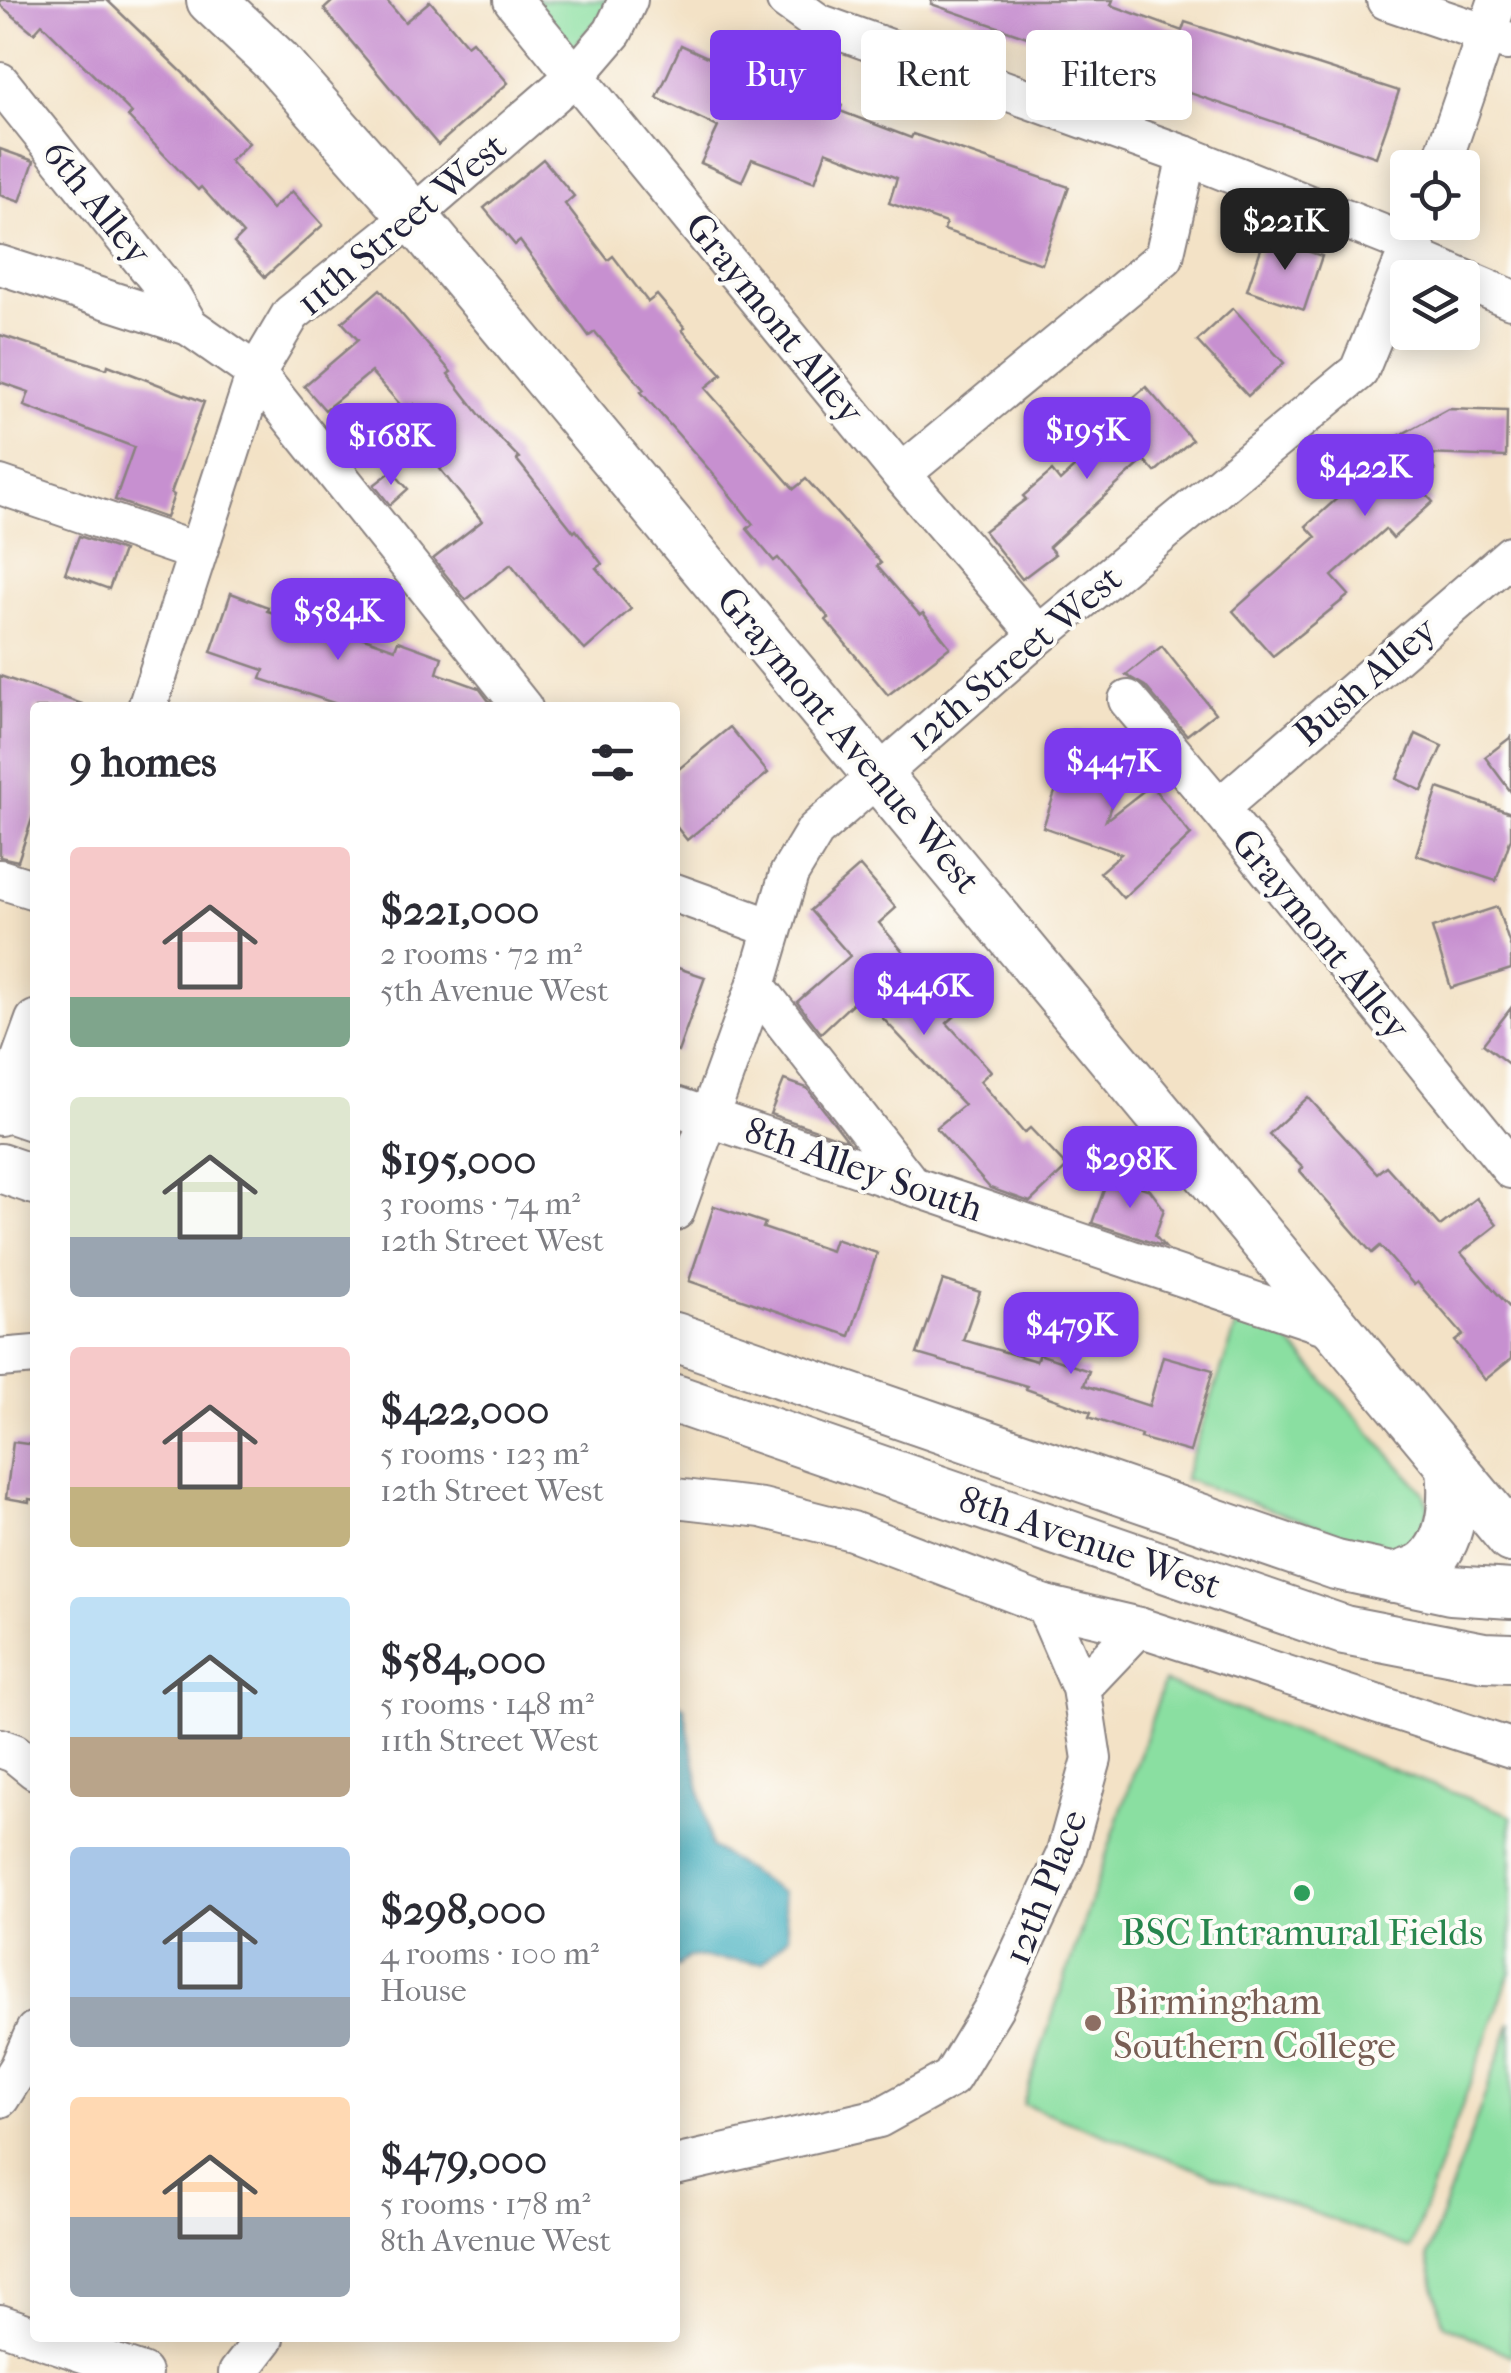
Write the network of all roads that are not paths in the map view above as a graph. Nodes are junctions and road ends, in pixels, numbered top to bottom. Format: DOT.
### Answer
graph roads {
  1 [pos="211,0"];
  2 [pos="513,0"];
  3 [pos="628,0"];
  4 [pos="786,0"];
  5 [pos="1386,0"];
  6 [pos="1499,25"];
  7 [pos="576,74"];
  8 [pos="0,82"];
  9 [pos="1447,150"];
  10 [pos="1187,156"];
  11 [pos="414,216"];
  12 [pos="1390,225"];
  13 [pos="1414,240"];
  14 [pos="0,265"];
  15 [pos="1480,286"];
  16 [pos="1511,299"];
  17 [pos="188,326"];
  18 [pos="256,373"];
  19 [pos="901,474"];
  20 [pos="0,485"];
  21 [pos="196,552"];
  22 [pos="1511,555"];
  23 [pos="1039,635"];
  24 [pos="1128,700"];
  25 [pos="150,702"];
  26 [pos="519,702"];
  27 [pos="877,774"];
  28 [pos="1219,808"];
  29 [pos="0,879"];
  30 [pos="30,888"];
  31 [pos="680,895"];
  32 [pos="772,928"];
  33 [pos="756,986"];
  34 [pos="30,1038"];
  35 [pos="10,1111"];
  36 [pos="692,1112"];
  37 [pos="0,1168"];
  38 [pos="1511,1169"];
  39 [pos="30,1178"];
  40 [pos="680,1181"];
  41 [pos="912,1186"];
  42 [pos="1337,1328"];
  43 [pos="680,1339"];
  44 [pos="30,1355"];
  45 [pos="0,1358"];
  46 [pos="680,1401"];
  47 [pos="1451,1466"];
  48 [pos="680,1499"];
  49 [pos="1511,1538"];
  50 [pos="1394,1578"];
  51 [pos="1511,1594"];
  52 [pos="1044,1605"];
  53 [pos="1139,1627"];
  54 [pos="1511,1658"];
  55 [pos="1081,1688"];
  56 [pos="0,1748"];
  57 [pos="1511,1748"];
  58 [pos="30,1766"];
  59 [pos="30,2043"];
  60 [pos="0,2098"];
  61 [pos="680,2164"];
  62 [pos="0,2324"];
  63 [pos="30,2334"];
  64 [pos="52,2342"];
  65 [pos="262,2342"];
  66 [pos="142,2373"];
  67 [pos="238,2373"];
  1 -- 11 [label="main road, Graymont Avenue West"];
  2 -- 7 [label="street, Graymont Alley"];
  3 -- 7 [label="street, 11th Street West"];
  4 -- 10 [label="street"];
  5 -- 6 [label="street"];
  6 -- 9 [label="street"];
  7 -- 11 [label="street, 11th Street West"];
  7 -- 19 [label="street, Graymont Alley"];
  8 -- 17 [label="street, 6th Alley"];
  10 -- 12 [label="street"];
  10 -- 19 [label="street"];
  11 -- 18 [label="street, 11th Street West"];
  11 -- 27 [label="main road, Graymont Avenue West"];
  13 -- 23 [label="street, 12th Street West"];
  14 -- 17 [label="street"];
  15 -- 16 [label="street"];
  17 -- 18 [label="street"];
  18 -- 21 [label="street, 11th Street West"];
  18 -- 26 [label="street"];
  19 -- 23 [label="street, Graymont Alley"];
  20 -- 21 [label="street"];
  21 -- 25 [label="street, 11th Street West"];
  22 -- 28 [label="street, Bush Alley"];
  23 -- 27 [label="street, 12th Street West"];
  24 -- 28 [label="street, Graymont Alley"];
  27 -- 32 [label="street, 12th Street West"];
  27 -- 42 [label="main road, Graymont Avenue West"];
  28 -- 38 [label="street, Graymont Alley"];
  29 -- 30 [label="street"];
  31 -- 32 [label="street"];
  32 -- 33 [label="street, 12th Street West"];
  33 -- 36 [label="street, 12th Street West"];
  33 -- 41 [label="street"];
  34 -- 35 [label="street"];
  36 -- 40 [label="street, 12th Street West"];
  36 -- 41 [label="street, 8th Alley South"];
  37 -- 39 [label="main road"];
  41 -- 42 [label="street, 8th Alley South"];
  42 -- 47 [label="main road, Graymont Avenue West"];
  43 -- 50 [label="main road, 8th Avenue West"];
  44 -- 45 [label="street"];
  46 -- 54 [label="main road, 8th Avenue West"];
  47 -- 49 [label="main road, Graymont Avenue West"];
  47 -- 50 [label="main road"];
  48 -- 52 [label="street"];
  50 -- 51 [label="main road, 8th Avenue West"];
  52 -- 53 [label="street"];
  52 -- 55 [label="street, 12th Place"];
  53 -- 55 [label="street"];
  53 -- 57 [label="street"];
  55 -- 61 [label="street, 12th Place"];
  56 -- 58 [label="street"];
  59 -- 60 [label="street"];
  62 -- 63 [label="street"];
  64 -- 66 [label="street"];
  65 -- 67 [label="street"];
}
